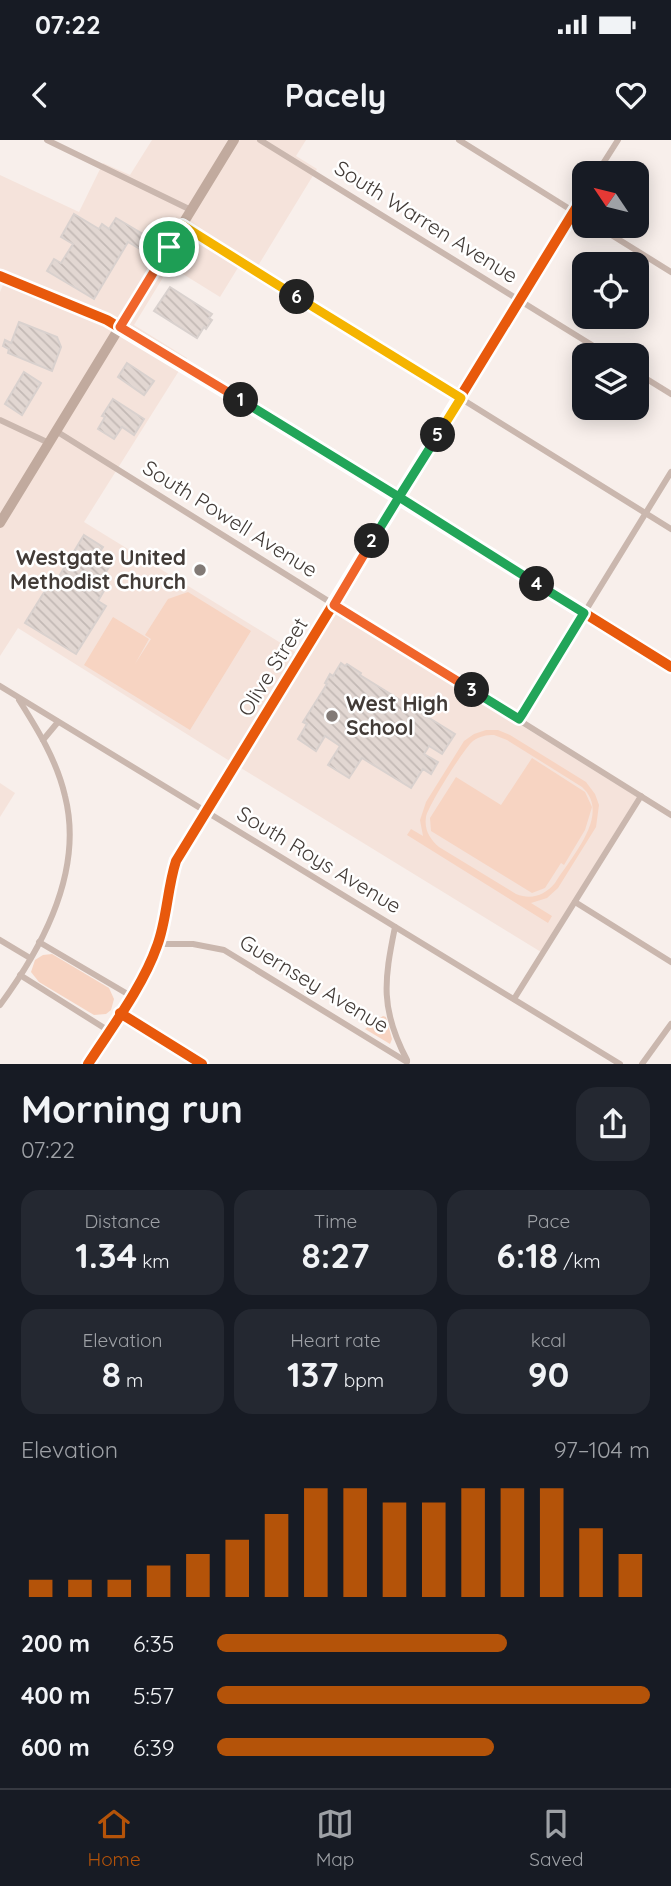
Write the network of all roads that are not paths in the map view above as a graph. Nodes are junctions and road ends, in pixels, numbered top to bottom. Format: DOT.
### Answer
graph roads {
  1 [pos="47,140"];
  2 [pos="234,140"];
  3 [pos="260,140"];
  4 [pos="459,140"];
  5 [pos="618,140"];
  6 [pos="605,161"];
  7 [pos="191,210"];
  8 [pos="572,211"];
  9 [pos="572,215"];
  10 [pos="182,225"];
  11 [pos="617,238"];
  12 [pos="671,271"];
  13 [pos="0,276"];
  14 [pos="520,300"];
  15 [pos="120,327"];
  16 [pos="589,343"];
  17 [pos="649,380"];
  18 [pos="671,394"];
  19 [pos="461,398"];
  20 [pos="0,420"];
  21 [pos="56,431"];
  22 [pos="49,443"];
  23 [pos="671,472"];
  24 [pos="399,497"];
  25 [pos="646,513"];
  26 [pos="0,523"];
  27 [pos="671,529"];
  28 [pos="334,605"];
  29 [pos="584,613"];
  30 [pos="671,667"];
  31 [pos="0,686"];
  32 [pos="18,698"];
  33 [pos="519,719"];
  34 [pos="58,722"];
  35 [pos="43,740"];
  36 [pos="641,796"];
  37 [pos="206,812"];
  38 [pos="671,814"];
  39 [pos="575,902"];
  40 [pos="395,926"];
  41 [pos="0,940"];
  42 [pos="39,942"];
  43 [pos="158,944"];
  44 [pos="30,958"];
  45 [pos="671,962"];
  46 [pos="20,975"];
  47 [pos="131,996"];
  48 [pos="514,999"];
  49 [pos="0,1005"];
  50 [pos="120,1013"];
  51 [pos="671,1024"];
  52 [pos="109,1031"];
  53 [pos="89,1063"];
  54 [pos="202,1063"];
  55 [pos="408,1063"];
  56 [pos="620,1063"];
  57 [pos="642,1063"];
  1 -- 7 [label="street"];
  2 -- 7 [label="main road"];
  3 -- 14 [label="street, South Warren Avenue"];
  4 -- 8 [label="street"];
  5 -- 6 [label="street"];
  7 -- 10 [label="main road"];
  9 -- 14 [label="street, Olive Street"];
  10 -- 15 [label="main road"];
  10 -- 19 [label="street"];
  11 -- 12 [label="street"];
  13 -- 15 [label="main road"];
  14 -- 16 [label="street, South Warren Avenue"];
  14 -- 19 [label="street, Olive Street"];
  15 -- 21 [label="main road"];
  15 -- 24 [label="main road"];
  17 -- 18 [label="street"];
  19 -- 24 [label="street, Olive Street"];
  19 -- 25 [label="street"];
  20 -- 22 [label="street"];
  21 -- 22 [label="main road"];
  21 -- 28 [label="street, South Powell Avenue"];
  22 -- 26 [label="main road"];
  23 -- 25 [label="street"];
  24 -- 28 [label="street, Olive Street"];
  24 -- 29 [label="main road"];
  25 -- 27 [label="street"];
  25 -- 29 [label="street"];
  28 -- 33 [label="street, South Powell Avenue"];
  28 -- 37 [label="street, Olive Street"];
  29 -- 30 [label="main road"];
  29 -- 33 [label="street"];
  31 -- 32 [label="street, South Roys Avenue"];
  32 -- 34 [label="street, South Roys Avenue"];
  32 -- 35 [label="street"];
  33 -- 36 [label="street, South Powell Avenue"];
  34 -- 35 [label="street"];
  34 -- 37 [label="street, South Roys Avenue"];
  35 -- 42 [label="street"];
  36 -- 38 [label="street, South Powell Avenue"];
  36 -- 39 [label="street"];
  37 -- 40 [label="street, South Roys Avenue"];
  37 -- 43 [label="street, Olive Street"];
  39 -- 45 [label="street"];
  39 -- 48 [label="street"];
  40 -- 48 [label="street, South Roys Avenue"];
  40 -- 55 [label="street"];
  41 -- 44 [label="street"];
  42 -- 44 [label="street"];
  42 -- 47 [label="street"];
  43 -- 47 [label="street, Olive Street"];
  43 -- 55 [label="street, Guernsey Avenue"];
  44 -- 46 [label="street"];
  46 -- 49 [label="street"];
  46 -- 52 [label="street"];
  47 -- 50 [label="street, Olive Street"];
  48 -- 56 [label="street, South Roys Avenue"];
  50 -- 52 [label="street, Olive Street"];
  50 -- 54 [label="street"];
  51 -- 57 [label="street"];
  52 -- 53 [label="street, Olive Street"];
}
